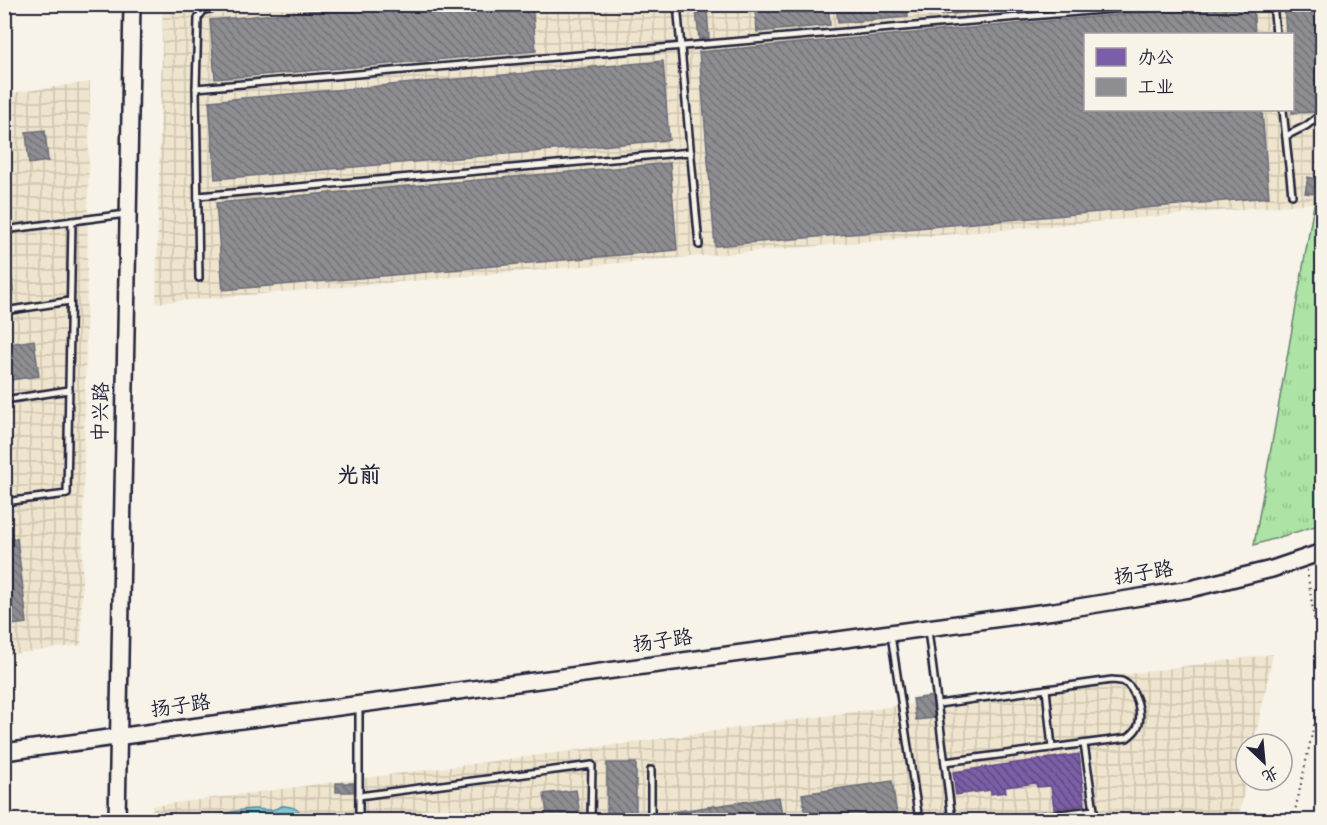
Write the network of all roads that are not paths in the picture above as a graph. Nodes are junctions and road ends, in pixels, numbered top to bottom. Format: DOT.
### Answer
graph roads {
  1 [pos="132,4"];
  2 [pos="253,4"];
  3 [pos="677,4"];
  4 [pos="1171,4"];
  5 [pos="1273,4"];
  6 [pos="219,6"];
  7 [pos="1276,33"];
  8 [pos="681,47"];
  9 [pos="196,88"];
  10 [pos="1323,101"];
  11 [pos="1283,111"];
  12 [pos="1286,136"];
  13 [pos="690,152"];
  14 [pos="1292,195"];
  15 [pos="198,196"];
  16 [pos="128,214"];
  17 [pos="72,221"];
  18 [pos="4,230"];
  19 [pos="699,245"];
  20 [pos="199,278"];
  21 [pos="70,302"];
  22 [pos="4,311"];
  23 [pos="69,390"];
  24 [pos="4,400"];
  25 [pos="4,502"];
  26 [pos="1323,552"];
  27 [pos="928,628"];
  28 [pos="891,633"];
  29 [pos="1046,690"];
  30 [pos="938,704"];
  31 [pos="359,705"];
  32 [pos="118,737"];
  33 [pos="1084,744"];
  34 [pos="1052,748"];
  35 [pos="4,752"];
  36 [pos="945,762"];
  37 [pos="651,770"];
  38 [pos="359,796"];
  39 [pos="117,820"];
  40 [pos="359,820"];
  41 [pos="591,820"];
  42 [pos="651,820"];
  43 [pos="919,820"];
  44 [pos="952,820"];
  45 [pos="1010,820"];
  1 -- 16 [label="street, 中兴路"];
  2 -- 6 [label="lane"];
  3 -- 8 [label="lane"];
  4 -- 8 [label="lane"];
  5 -- 7 [label="lane"];
  6 -- 9 [label="lane"];
  8 -- 9 [label="lane"];
  8 -- 13 [label="lane"];
  9 -- 15 [label="lane"];
  10 -- 12 [label="lane"];
  11 -- 12 [label="lane"];
  12 -- 14 [label="lane"];
  13 -- 15 [label="lane"];
  13 -- 19 [label="lane"];
  15 -- 20 [label="lane"];
  16 -- 17 [label="lane"];
  16 -- 32 [label="street, 中兴路"];
  17 -- 18 [label="lane"];
  17 -- 21 [label="lane"];
  21 -- 22 [label="lane"];
  21 -- 23 [label="lane"];
  23 -- 24 [label="lane"];
  23 -- 25 [label="lane"];
  26 -- 27 [label="street, 扬子路"];
  27 -- 28 [label="street, 扬子路"];
  27 -- 30 [label="lane"];
  28 -- 31 [label="street, 扬子路"];
  28 -- 43 [label="lane"];
  29 -- 30 [label="lane"];
  29 -- 33 [label="lane"];
  29 -- 34 [label="lane"];
  30 -- 36 [label="lane"];
  31 -- 32 [label="street, 扬子路"];
  31 -- 38 [label="lane"];
  32 -- 35 [label="street, 扬子路"];
  32 -- 39 [label="street, 中兴路"];
  33 -- 34 [label="lane"];
  33 -- 45 [label="lane"];
  34 -- 36 [label="lane"];
  36 -- 44 [label="lane"];
  37 -- 42 [label="lane"];
  38 -- 40 [label="lane"];
  38 -- 41 [label="lane"];
}
